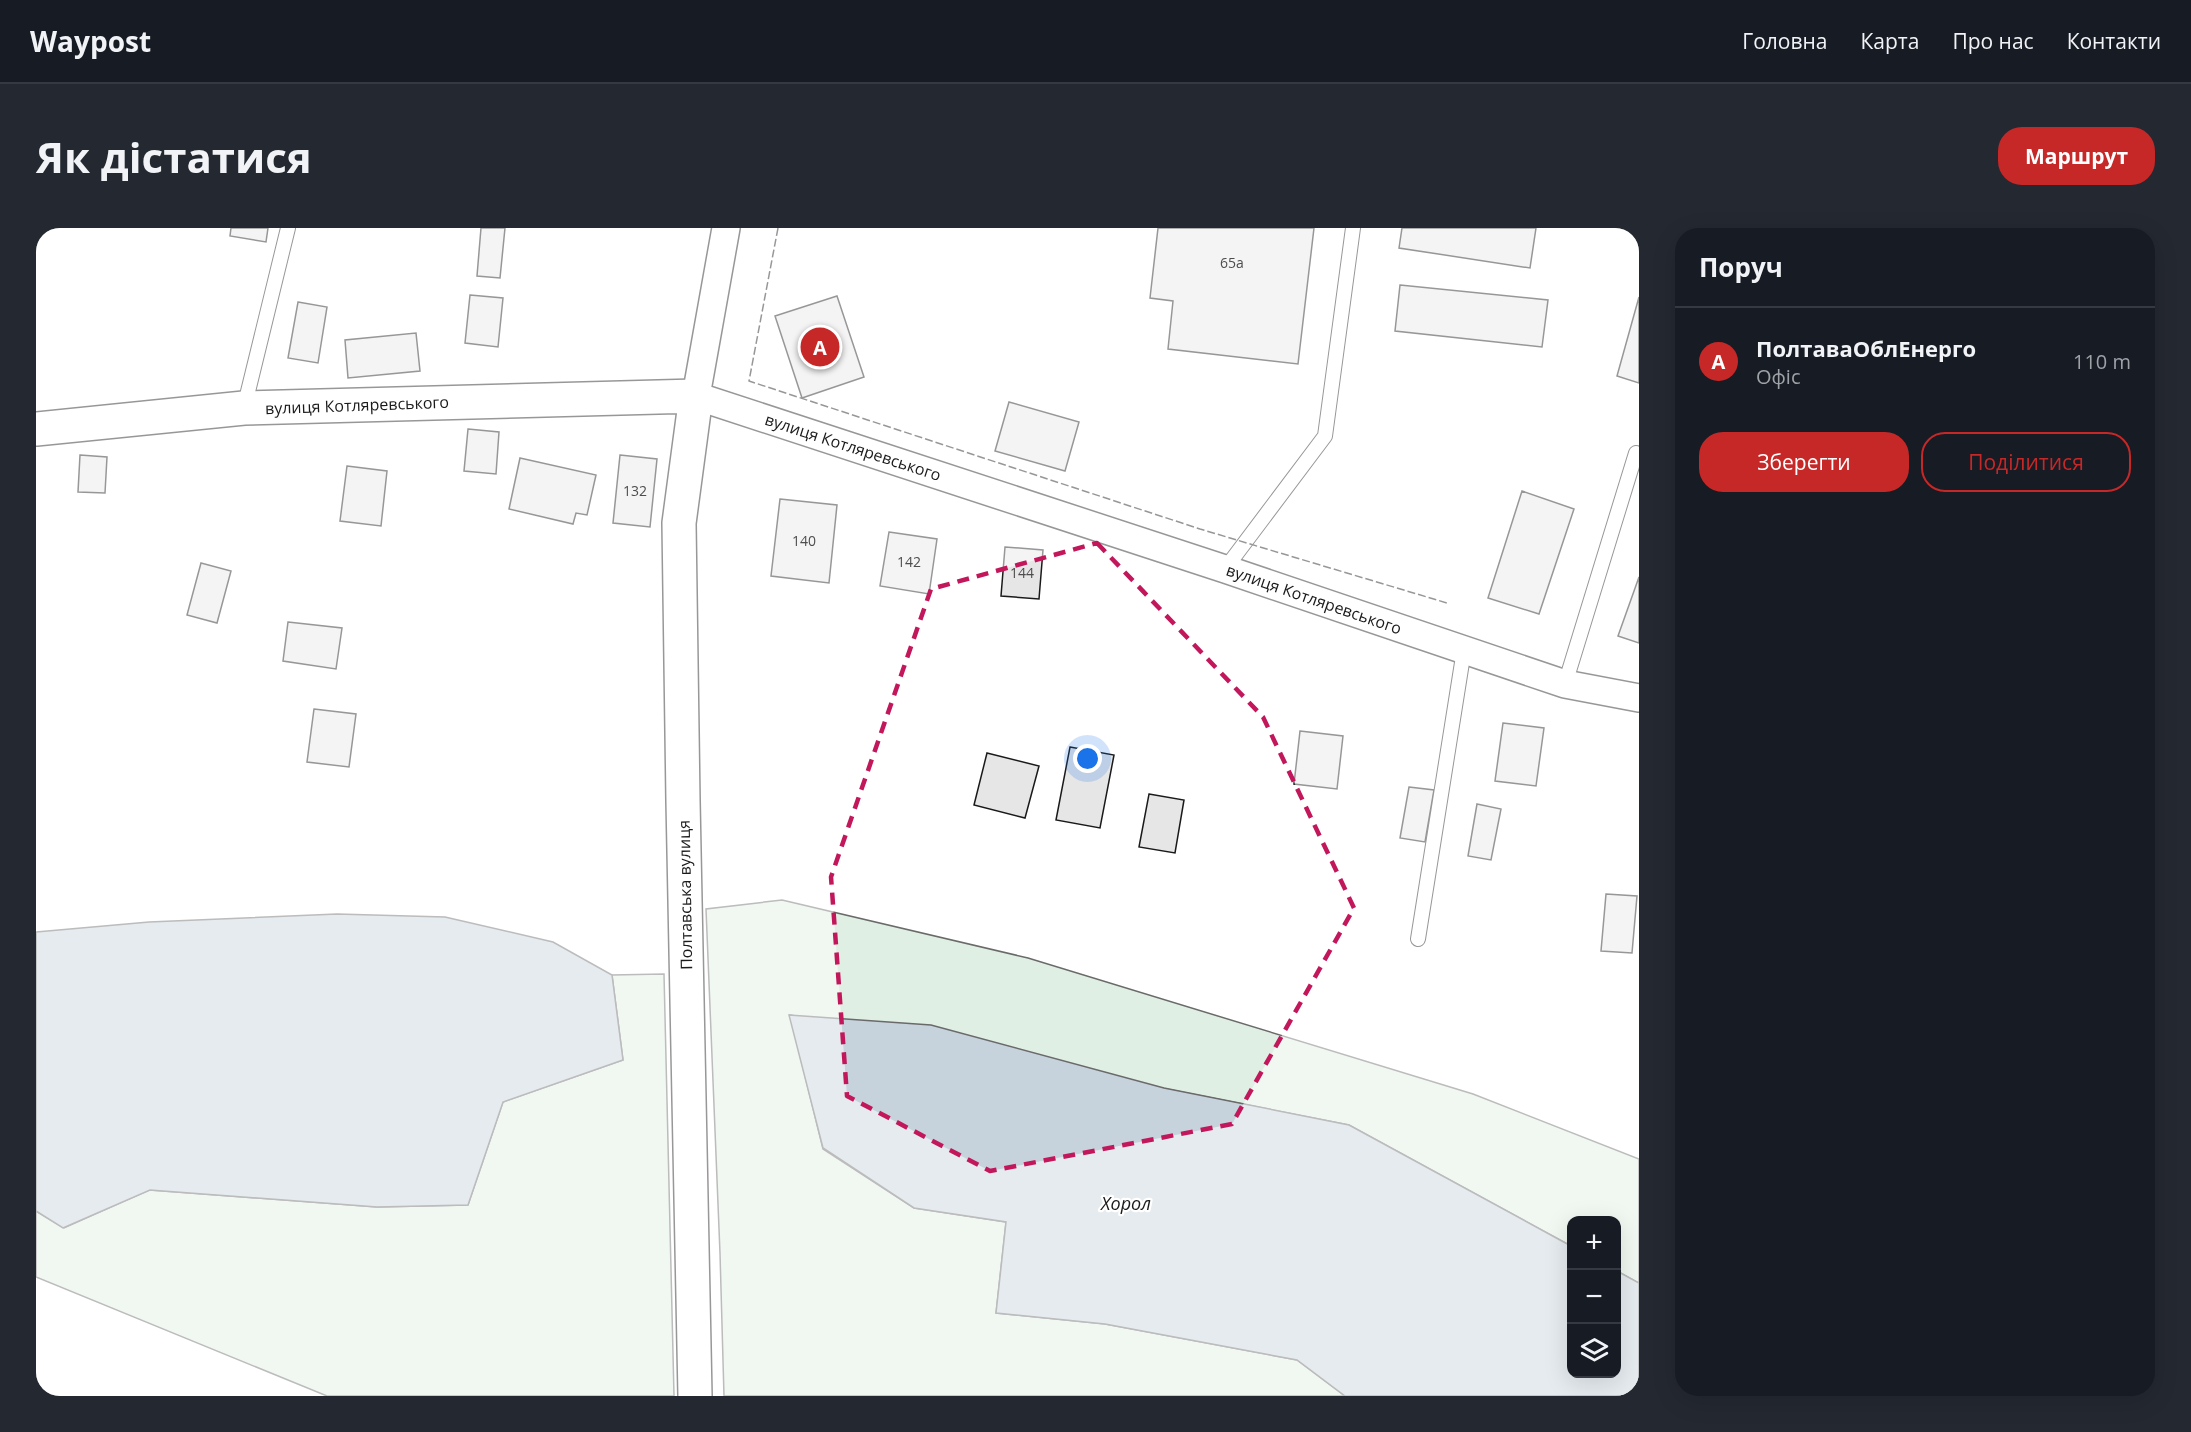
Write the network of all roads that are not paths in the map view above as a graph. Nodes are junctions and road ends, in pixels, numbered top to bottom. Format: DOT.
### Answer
graph roads {
  1 [pos="288,228"];
  2 [pos="726,228"];
  3 [pos="1353,228"];
  4 [pos="696,396"];
  5 [pos="244,408"];
  6 [pos="36,429"];
  7 [pos="1636,453"];
  8 [pos="1225,569"];
  9 [pos="1464,650"];
  10 [pos="1565,684"];
  11 [pos="1639,698"];
  12 [pos="1418,939"];
  13 [pos="695,1396"];
  1 -- 5 [label="lane"];
  2 -- 4 [label="street"];
  3 -- 8 [label="lane"];
  4 -- 5 [label="street, вулиця Котляревського"];
  4 -- 8 [label="street, вулиця Котляревського"];
  4 -- 13 [label="street, Полтавська вулиця"];
  5 -- 6 [label="street, вулиця Котляревського"];
  7 -- 10 [label="lane"];
  8 -- 9 [label="street, вулиця Котляревського"];
  9 -- 10 [label="street, вулиця Котляревського"];
  9 -- 12 [label="lane"];
  10 -- 11 [label="street, вулиця Котляревського"];
}
